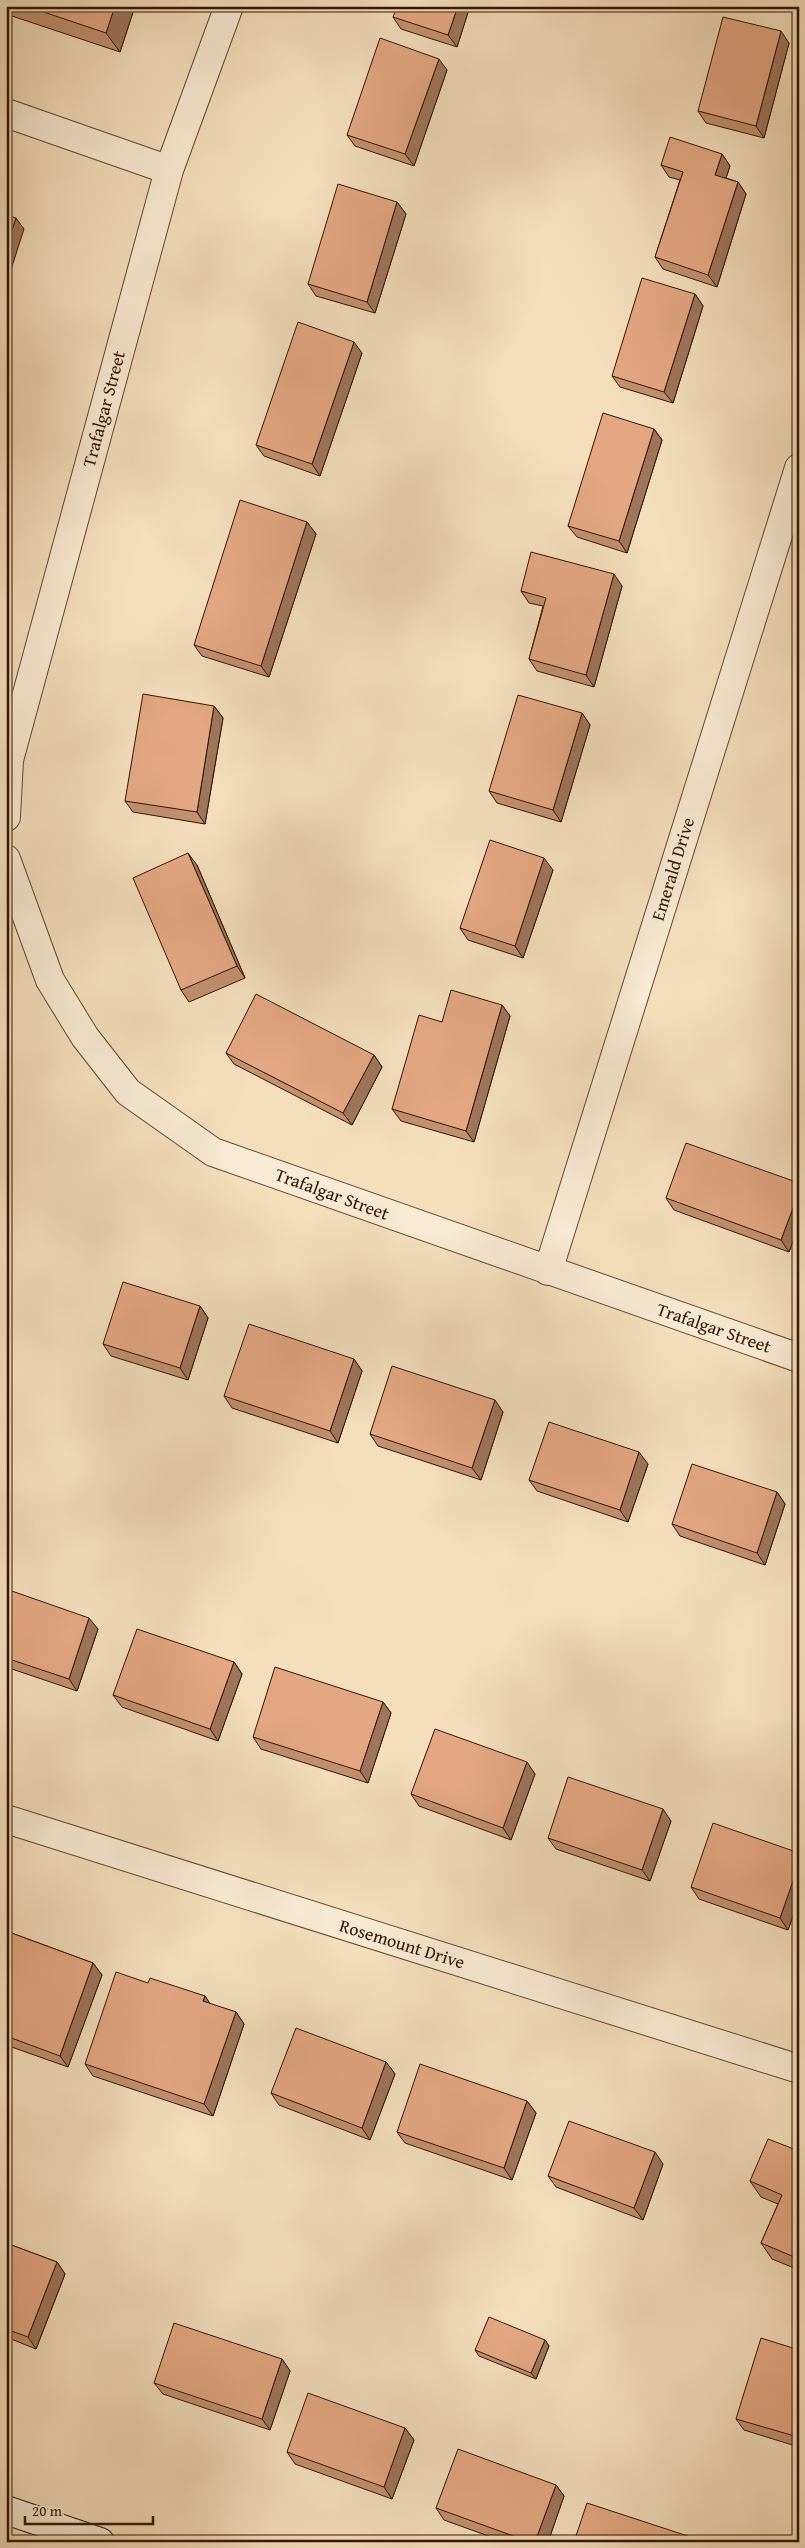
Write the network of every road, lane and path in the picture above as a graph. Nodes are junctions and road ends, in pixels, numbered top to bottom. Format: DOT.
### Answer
graph roads {
  1 [pos="229,6"];
  2 [pos="6,113"];
  3 [pos="169,170"];
  4 [pos="799,468"];
  5 [pos="6,817"];
  6 [pos="6,859"];
  7 [pos="548,1271"];
  8 [pos="799,1358"];
  9 [pos="6,1819"];
  10 [pos="799,2069"];
  11 [pos="6,2510"];
  12 [pos="100,2542"];
  1 -- 3 [label="street, Trafalgar Street"];
  2 -- 3 [label="street"];
  3 -- 5 [label="street, Trafalgar Street"];
  4 -- 7 [label="street, Emerald Drive"];
  6 -- 7 [label="street, Trafalgar Street"];
  7 -- 8 [label="street, Trafalgar Street"];
  9 -- 10 [label="street, Rosemount Drive"];
  11 -- 12 [label="street"];
}
